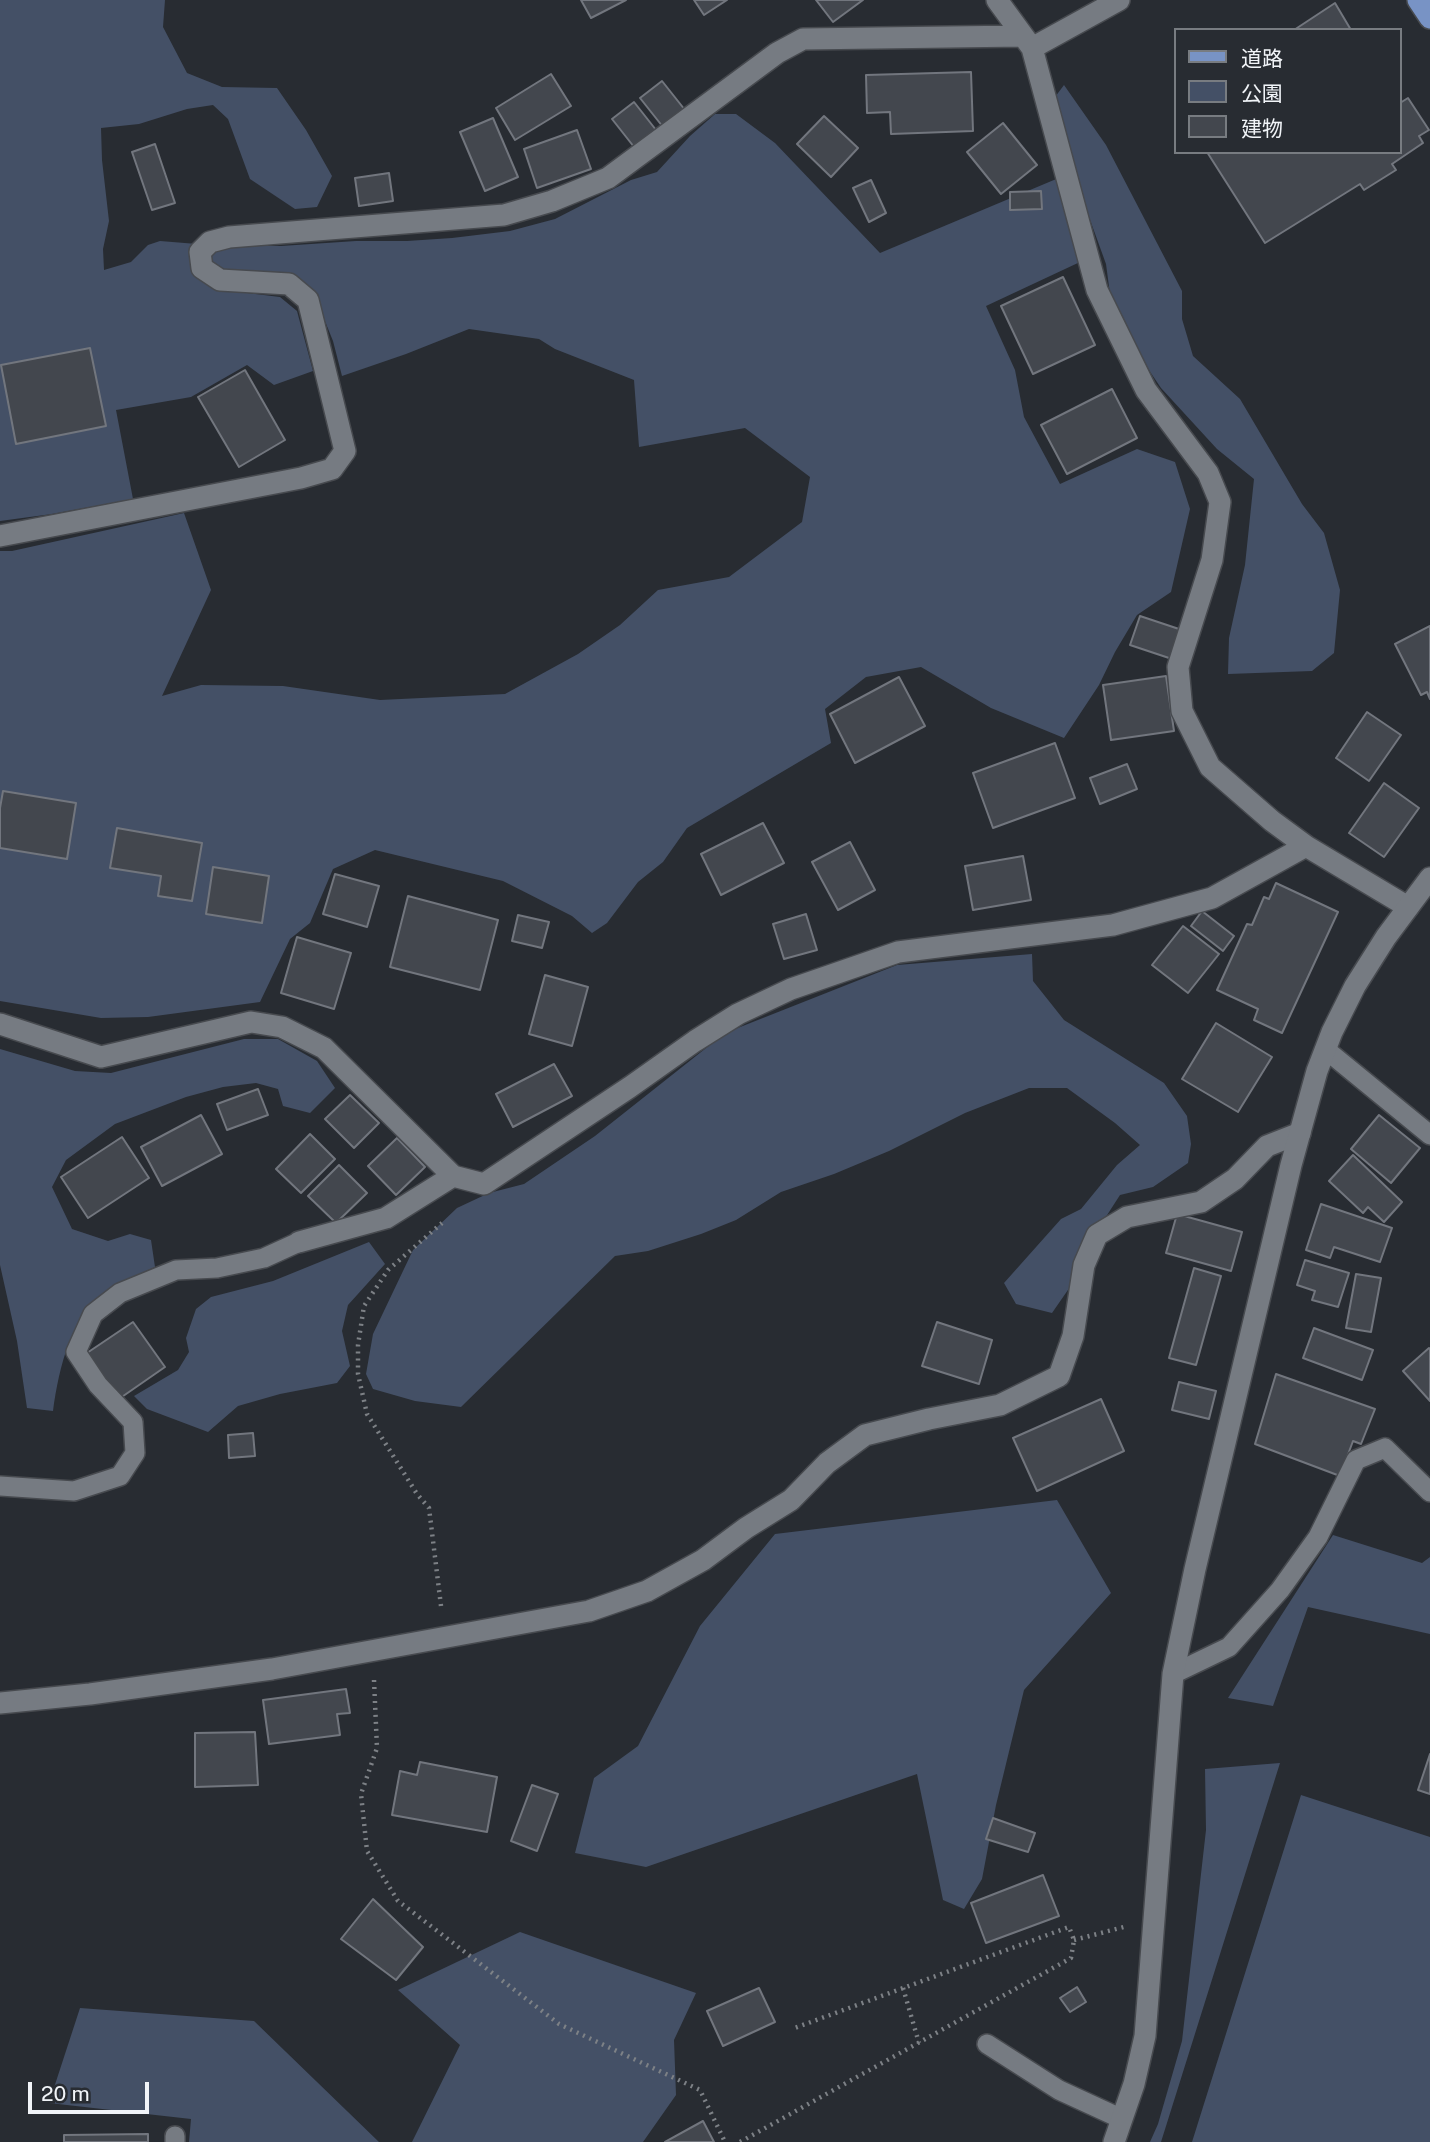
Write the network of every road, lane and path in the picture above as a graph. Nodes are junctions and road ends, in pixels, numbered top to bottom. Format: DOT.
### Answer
graph roads {
  1 [pos="997,0"];
  2 [pos="1119,0"];
  3 [pos="1418,0"];
  4 [pos="1430,18"];
  5 [pos="1027,42"];
  6 [pos="0,536"];
  7 [pos="1306,846"];
  8 [pos="1430,878"];
  9 [pos="1408,907"];
  10 [pos="0,1024"];
  11 [pos="1325,1049"];
  12 [pos="1300,1133"];
  13 [pos="1430,1135"];
  14 [pos="453,1176"];
  15 [pos="484,1184"];
  16 [pos="299,1242"];
  17 [pos="0,1486"];
  18 [pos="1430,1492"];
  19 [pos="444,1638"];
  20 [pos="373,1651"];
  21 [pos="1173,1674"];
  22 [pos="0,1703"];
  23 [pos="1152,1920"];
  24 [pos="1074,1940"];
  25 [pos="903,1988"];
  26 [pos="793,2029"];
  27 [pos="919,2043"];
  28 [pos="987,2044"];
  29 [pos="1122,2119"];
  30 [pos="725,2142"];
  31 [pos="740,2142"];
  32 [pos="1114,2142"];
  1 -- 5 [label="street"];
  2 -- 5 [label="street"];
  3 -- 4 [label="main road"];
  5 -- 6 [label="street"];
  5 -- 7 [label="street"];
  7 -- 9 [label="street"];
  7 -- 15 [label="street"];
  8 -- 9 [label="street"];
  9 -- 11 [label="street"];
  10 -- 14 [label="street"];
  11 -- 12 [label="street"];
  11 -- 13 [label="lane"];
  12 -- 19 [label="street"];
  12 -- 21 [label="street"];
  14 -- 15 [label="street"];
  14 -- 16 [label="street"];
  15 -- 19 [label="path"];
  16 -- 17 [label="lane"];
  18 -- 21 [label="lane"];
  19 -- 20 [label="street"];
  20 -- 22 [label="street"];
  20 -- 30 [label="path"];
  21 -- 23 [label="street"];
  23 -- 24 [label="path"];
  23 -- 29 [label="street"];
  24 -- 25 [label="path"];
  24 -- 27 [label="path"];
  25 -- 26 [label="path"];
  25 -- 27 [label="path"];
  27 -- 31 [label="path"];
  28 -- 29 [label="lane"];
  29 -- 32 [label="street"];
}
